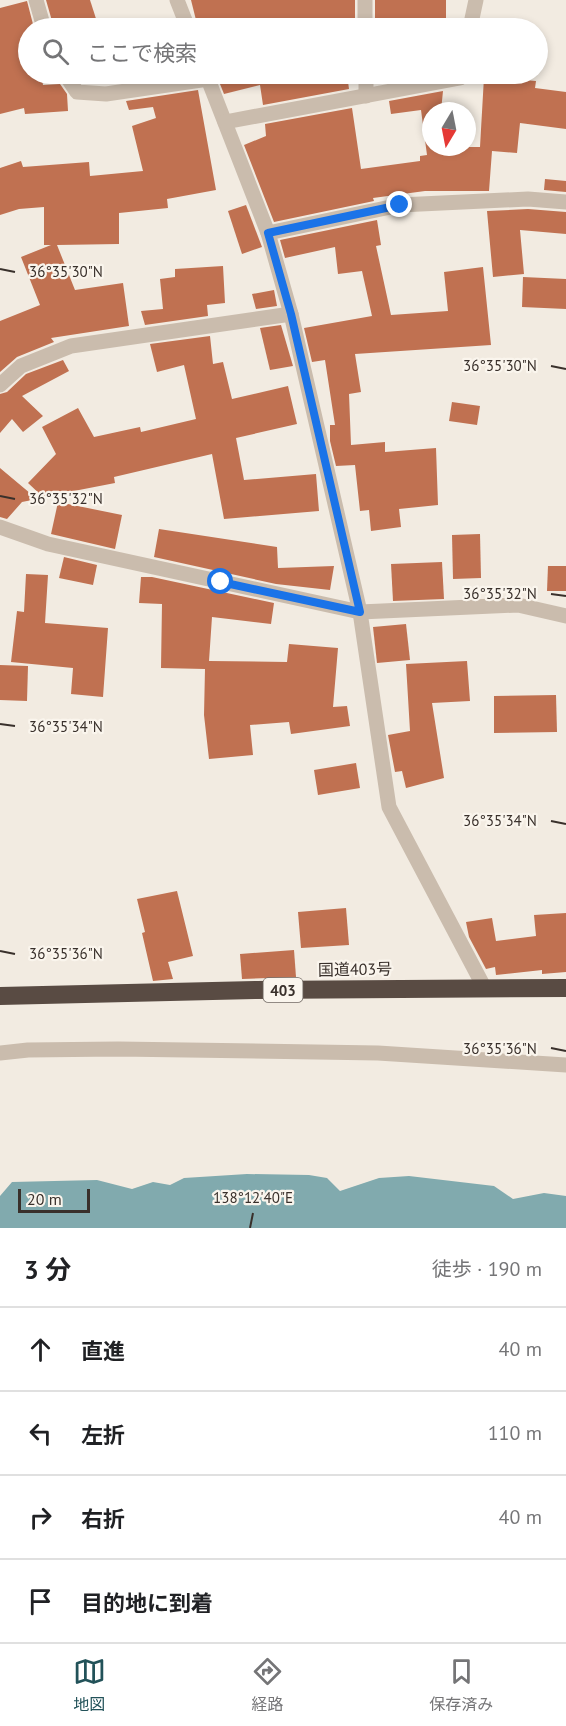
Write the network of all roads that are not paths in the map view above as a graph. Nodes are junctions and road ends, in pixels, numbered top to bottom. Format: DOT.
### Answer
graph roads {
  1 [pos="36,0"];
  2 [pos="177,0"];
  3 [pos="365,0"];
  4 [pos="476,0"];
  5 [pos="41,18"];
  6 [pos="184,18"];
  7 [pos="365,18"];
  8 [pos="472,18"];
  9 [pos="72,84"];
  10 [pos="162,84"];
  11 [pos="210,84"];
  12 [pos="366,84"];
  13 [pos="429,84"];
  14 [pos="366,96"];
  15 [pos="225,122"];
  16 [pos="566,202"];
  17 [pos="268,233"];
  18 [pos="291,314"];
  19 [pos="0,385"];
  20 [pos="0,527"];
  21 [pos="360,612"];
  22 [pos="566,616"];
  23 [pos="484,987"];
  24 [pos="566,988"];
  25 [pos="0,996"];
  26 [pos="0,1053"];
  27 [pos="566,1065"];
  1 -- 5 [label="street"];
  2 -- 6 [label="street"];
  3 -- 7 [label="street"];
  4 -- 8 [label="street"];
  9 -- 10 [label="street"];
  11 -- 15 [label="street"];
  12 -- 14 [label="street"];
  13 -- 14 [label="street"];
  14 -- 15 [label="street"];
  15 -- 17 [label="street"];
  16 -- 17 [label="street"];
  17 -- 18 [label="street"];
  18 -- 19 [label="street"];
  18 -- 21 [label="street"];
  20 -- 21 [label="street"];
  21 -- 22 [label="street"];
  21 -- 23 [label="street"];
  23 -- 24 [label="highway, 国道403号 / 403"];
  23 -- 25 [label="highway, 国道403号 / 403"];
  26 -- 27 [label="street"];
}
